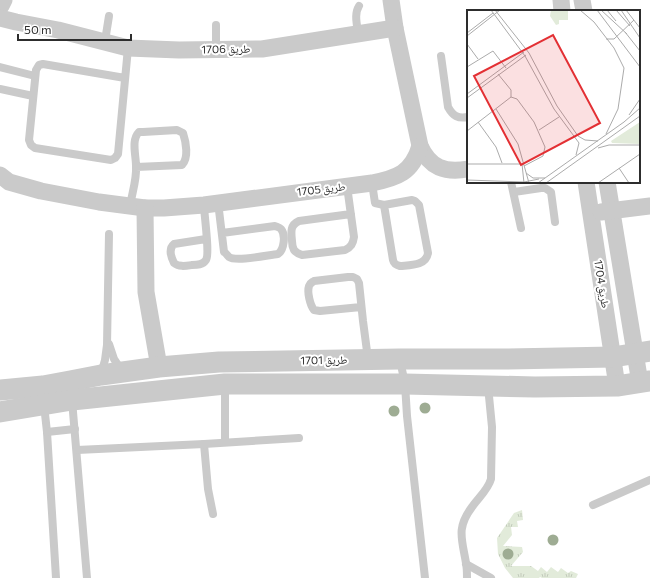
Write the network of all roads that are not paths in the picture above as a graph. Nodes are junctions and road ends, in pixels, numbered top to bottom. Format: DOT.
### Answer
graph roads {
  1 [pos="391,0"];
  2 [pos="561,0"];
  3 [pos="582,0"];
  4 [pos="359,6"];
  5 [pos="1,8"];
  6 [pos="562,10"];
  7 [pos="584,10"];
  8 [pos="108,16"];
  9 [pos="216,25"];
  10 [pos="395,28"];
  11 [pos="358,33"];
  12 [pos="105,41"];
  13 [pos="128,48"];
  14 [pos="216,49"];
  15 [pos="441,56"];
  16 [pos="0,67"];
  17 [pos="35,76"];
  18 [pos="125,78"];
  19 [pos="0,89"];
  20 [pos="33,96"];
  21 [pos="467,117"];
  22 [pos="420,146"];
  23 [pos="136,167"];
  24 [pos="467,169"];
  25 [pos="0,175"];
  26 [pos="372,183"];
  27 [pos="511,183"];
  28 [pos="586,183"];
  29 [pos="607,183"];
  30 [pos="347,186"];
  31 [pos="514,192"];
  32 [pos="211,203"];
  33 [pos="384,205"];
  34 [pos="650,206"];
  35 [pos="138,207"];
  36 [pos="611,211"];
  37 [pos="591,213"];
  38 [pos="351,214"];
  39 [pos="555,222"];
  40 [pos="521,228"];
  41 [pos="222,233"];
  42 [pos="109,234"];
  43 [pos="206,240"];
  44 [pos="361,307"];
  45 [pos="108,337"];
  46 [pos="643,352"];
  47 [pos="613,356"];
  48 [pos="368,359"];
  49 [pos="400,359"];
  50 [pos="159,367"];
  51 [pos="122,372"];
  52 [pos="101,375"];
  53 [pos="645,382"];
  54 [pos="225,384"];
  55 [pos="405,384"];
  56 [pos="488,386"];
  57 [pos="617,386"];
  58 [pos="0,390"];
  59 [pos="71,391"];
  60 [pos="43,395"];
  61 [pos="0,412"];
  62 [pos="75,429"];
  63 [pos="47,432"];
  64 [pos="299,438"];
  65 [pos="225,442"];
  66 [pos="204,444"];
  67 [pos="77,450"];
  68 [pos="650,480"];
  69 [pos="593,505"];
  70 [pos="214,514"];
  71 [pos="466,564"];
  72 [pos="56,578"];
  73 [pos="87,578"];
  74 [pos="425,578"];
  75 [pos="468,578"];
  76 [pos="490,578"];
  1 -- 10 [label="street"];
  2 -- 6 [label="street"];
  3 -- 7 [label="street"];
  4 -- 11 [label="lane"];
  5 -- 12 [label="street, طريق 1706"];
  8 -- 12 [label="lane"];
  9 -- 14 [label="lane"];
  10 -- 11 [label="street, طريق 1706"];
  10 -- 22 [label="street"];
  11 -- 14 [label="street, طريق 1706"];
  12 -- 13 [label="street, طريق 1706"];
  13 -- 14 [label="street, طريق 1706"];
  13 -- 18 [label="lane"];
  15 -- 21 [label="lane"];
  16 -- 17 [label="lane"];
  17 -- 18 [label="lane"];
  17 -- 20 [label="lane"];
  18 -- 20 [label="lane"];
  19 -- 20 [label="lane"];
  22 -- 24 [label="street"];
  22 -- 26 [label="street, طريق 1705"];
  23 -- 23 [label="lane"];
  23 -- 35 [label="lane"];
  25 -- 35 [label="street, طريق 1705"];
  26 -- 30 [label="street, طريق 1705"];
  26 -- 33 [label="lane"];
  27 -- 31 [label="lane"];
  28 -- 37 [label="street, طريق 1704"];
  29 -- 36 [label="street, طريق 1704"];
  30 -- 32 [label="street, طريق 1705"];
  30 -- 38 [label="lane"];
  31 -- 39 [label="lane"];
  31 -- 40 [label="lane"];
  32 -- 35 [label="street, طريق 1705"];
  32 -- 41 [label="lane"];
  32 -- 43 [label="lane"];
  33 -- 33 [label="lane"];
  34 -- 36 [label="street"];
  35 -- 50 [label="street"];
  36 -- 37 [label="street"];
  36 -- 46 [label="street, طريق 1704"];
  37 -- 47 [label="street, طريق 1704"];
  38 -- 38 [label="lane"];
  41 -- 41 [label="lane"];
  42 -- 45 [label="lane"];
  43 -- 43 [label="lane"];
  44 -- 44 [label="lane"];
  44 -- 48 [label="lane"];
  45 -- 51 [label="lane"];
  45 -- 52 [label="lane"];
  46 -- 47 [label="street, طريق 1701"];
  46 -- 53 [label="street, طريق 1704"];
  47 -- 49 [label="street, طريق 1701"];
  47 -- 57 [label="street, طريق 1704"];
  48 -- 49 [label="street, طريق 1701"];
  48 -- 50 [label="street, طريق 1701"];
  49 -- 55 [label="lane"];
  50 -- 51 [label="street, طريق 1701"];
  51 -- 52 [label="street, طريق 1701"];
  52 -- 59 [label="street, طريق 1701"];
  53 -- 57 [label="street, طريق 1701"];
  54 -- 55 [label="street, طريق 1701"];
  54 -- 59 [label="street, طريق 1701"];
  54 -- 65 [label="lane"];
  55 -- 56 [label="street, طريق 1701"];
  55 -- 74 [label="lane"];
  56 -- 57 [label="street, طريق 1701"];
  56 -- 71 [label="lane"];
  58 -- 60 [label="street, طريق 1701"];
  59 -- 60 [label="street, طريق 1701"];
  59 -- 62 [label="lane"];
  60 -- 61 [label="street, طريق 1701"];
  60 -- 63 [label="lane"];
  62 -- 63 [label="lane"];
  62 -- 67 [label="lane"];
  63 -- 72 [label="lane"];
  64 -- 65 [label="lane"];
  65 -- 66 [label="lane"];
  66 -- 67 [label="lane"];
  66 -- 70 [label="lane"];
  67 -- 73 [label="lane"];
  68 -- 69 [label="lane"];
  71 -- 75 [label="lane"];
  71 -- 76 [label="lane"];
}
